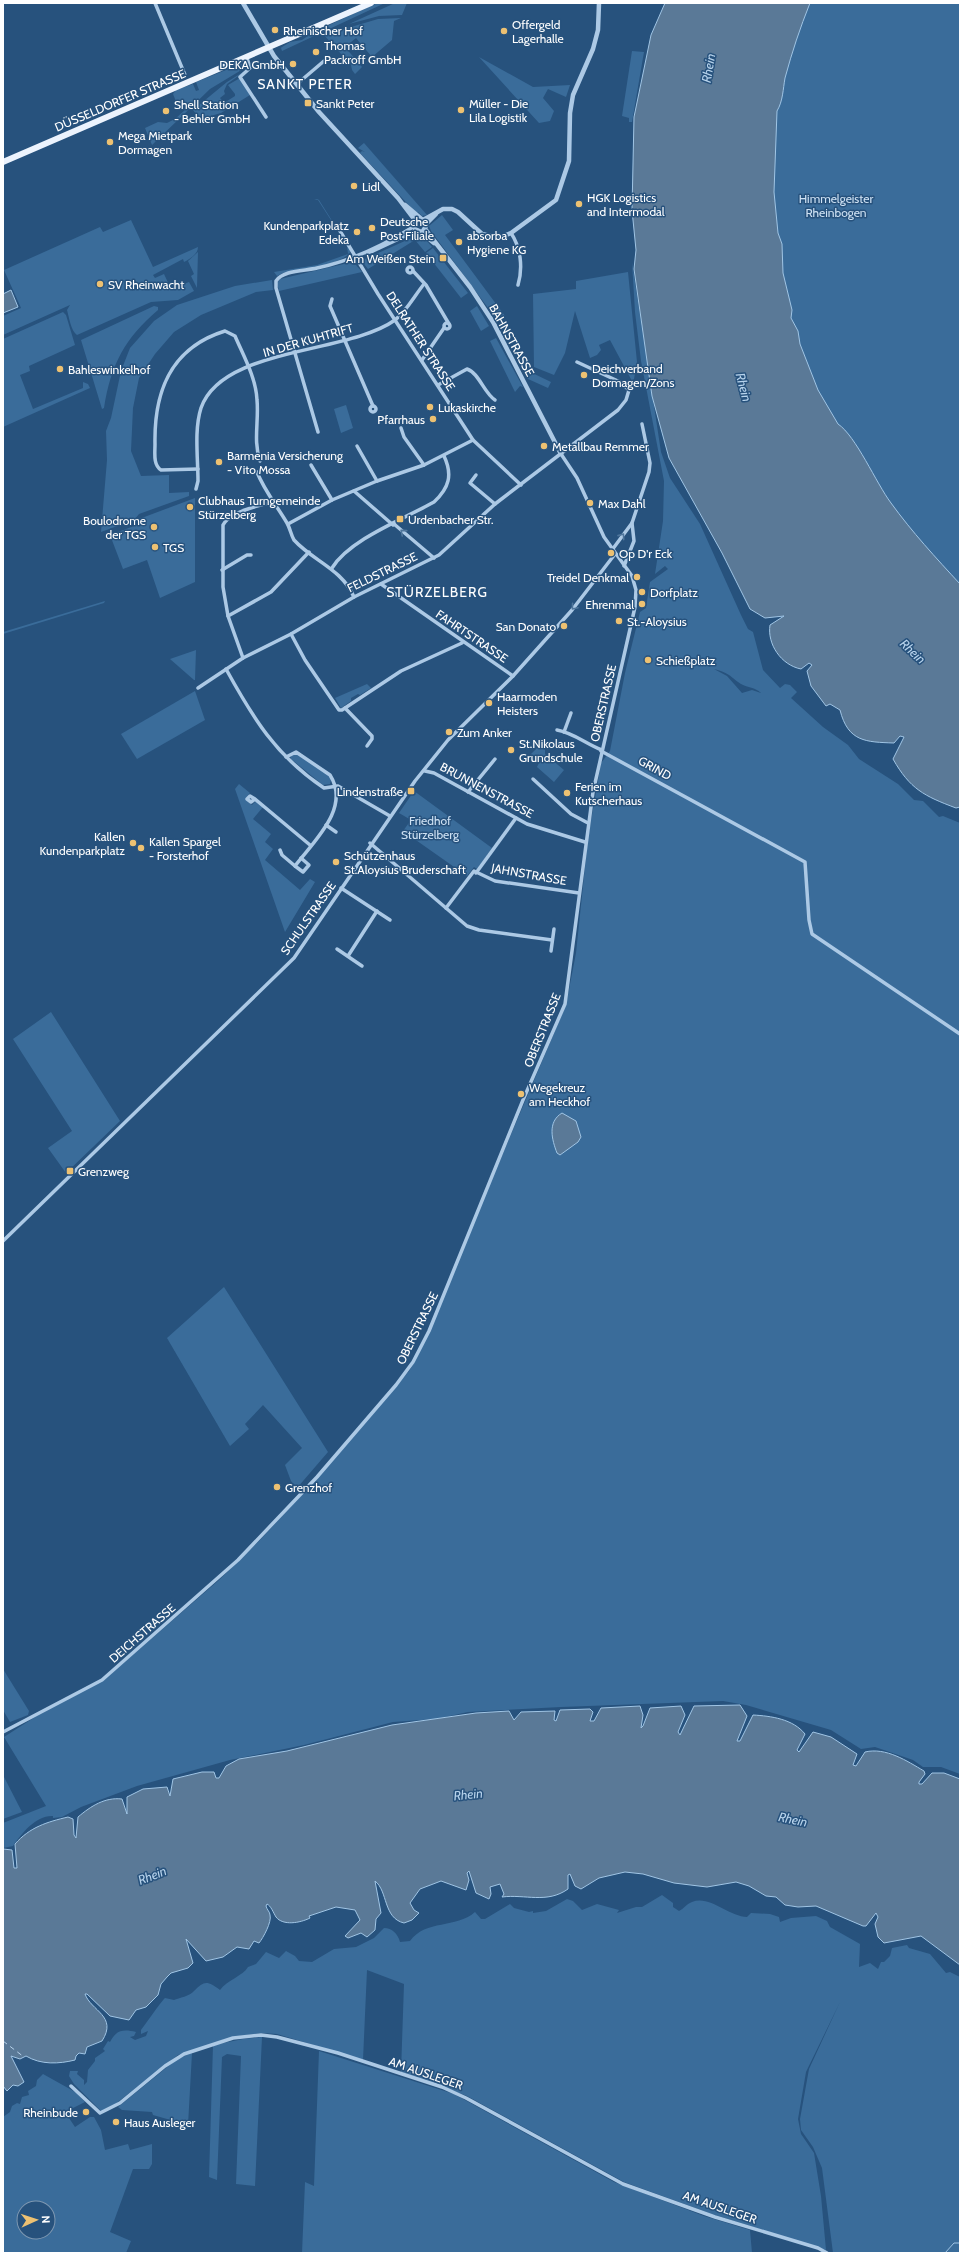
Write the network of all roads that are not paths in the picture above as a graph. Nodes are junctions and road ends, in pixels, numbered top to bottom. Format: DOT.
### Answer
graph roads {
  1 [pos="154,3"];
  2 [pos="243,3"];
  3 [pos="371,3"];
  4 [pos="599,3"];
  5 [pos="269,48"];
  6 [pos="247,58"];
  7 [pos="324,61"];
  8 [pos="185,75"];
  9 [pos="297,84"];
  10 [pos="266,117"];
  11 [pos="3,162"];
  12 [pos="420,225"];
  13 [pos="337,226"];
  14 [pos="511,233"];
  15 [pos="356,256"];
  16 [pos="413,271"];
  17 [pos="424,284"];
  18 [pos="518,285"];
  19 [pos="332,299"];
  20 [pos="396,320"];
  21 [pos="345,340"];
  22 [pos="296,351"];
  23 [pos="422,360"];
  24 [pos="577,362"];
  25 [pos="249,368"];
  26 [pos="438,385"];
  27 [pos="495,400"];
  28 [pos="373,406"];
  29 [pos="642,424"];
  30 [pos="401,428"];
  31 [pos="318,432"];
  32 [pos="473,440"];
  33 [pos="357,446"];
  34 [pos="561,454"];
  35 [pos="444,456"];
  36 [pos="260,462"];
  37 [pos="424,464"];
  38 [pos="311,465"];
  39 [pos="198,469"];
  40 [pos="258,472"];
  41 [pos="476,475"];
  42 [pos="376,481"];
  43 [pos="521,485"];
  44 [pos="196,488"];
  45 [pos="354,491"];
  46 [pos="332,500"];
  47 [pos="273,502"];
  48 [pos="495,504"];
  49 [pos="632,523"];
  50 [pos="288,524"];
  51 [pos="394,524"];
  52 [pos="310,552"];
  53 [pos="614,552"];
  54 [pos="251,555"];
  55 [pos="434,558"];
  56 [pos="624,566"];
  57 [pos="332,568"];
  58 [pos="222,570"];
  59 [pos="380,584"];
  60 [pos="354,597"];
  61 [pos="228,616"];
  62 [pos="291,634"];
  63 [pos="462,643"];
  64 [pos="243,658"];
  65 [pos="226,669"];
  66 [pos="513,676"];
  67 [pos="198,688"];
  68 [pos="345,708"];
  69 [pos="571,713"];
  70 [pos="557,730"];
  71 [pos="564,732"];
  72 [pos="367,746"];
  73 [pos="602,750"];
  74 [pos="286,757"];
  75 [pos="496,759"];
  76 [pos="425,771"];
  77 [pos="533,779"];
  78 [pos="334,786"];
  79 [pos="468,792"];
  80 [pos="254,799"];
  81 [pos="390,816"];
  82 [pos="516,818"];
  83 [pos="588,823"];
  84 [pos="326,825"];
  85 [pos="336,832"];
  86 [pos="585,842"];
  87 [pos="370,843"];
  88 [pos="310,845"];
  89 [pos="280,850"];
  90 [pos="301,858"];
  91 [pos="295,866"];
  92 [pos="476,873"];
  93 [pos="341,888"];
  94 [pos="579,893"];
  95 [pos="446,908"];
  96 [pos="376,911"];
  97 [pos="390,920"];
  98 [pos="554,929"];
  99 [pos="552,940"];
  100 [pos="337,949"];
  101 [pos="551,951"];
  102 [pos="348,956"];
  103 [pos="362,966"];
  104 [pos="960,1034"];
  105 [pos="3,1241"];
  106 [pos="275,1523"];
  107 [pos="3,1732"];
  108 [pos="71,2086"];
  109 [pos="827,2253"];
  1 -- 8 [label="street"];
  2 -- 5 [label="street, BAHNSTRASSE"];
  3 -- 5 [label="main road, DÜSSELDORFER STRASSE"];
  4 -- 14 [label="street"];
  5 -- 6 [label="main road, DÜSSELDORFER STRASSE"];
  5 -- 9 [label="street, BAHNSTRASSE"];
  6 -- 10 [label="street"];
  6 -- 11 [label="main road, DÜSSELDORFER STRASSE"];
  7 -- 9 [label="street"];
  9 -- 12 [label="street, BAHNSTRASSE"];
  12 -- 14 [label="street"];
  12 -- 15 [label="street"];
  12 -- 34 [label="street, BAHNSTRASSE"];
  13 -- 15 [label="street, DELRATHER STRASSE"];
  14 -- 18 [label="street"];
  15 -- 20 [label="street, DELRATHER STRASSE"];
  15 -- 22 [label="street"];
  16 -- 17 [label="street"];
  17 -- 20 [label="street"];
  17 -- 23 [label="street"];
  19 -- 21 [label="street"];
  20 -- 21 [label="street, IN DER KUHTRIFT"];
  20 -- 23 [label="street, DELRATHER STRASSE"];
  21 -- 22 [label="street, IN DER KUHTRIFT"];
  21 -- 28 [label="street"];
  22 -- 25 [label="street, IN DER KUHTRIFT"];
  22 -- 31 [label="street"];
  23 -- 26 [label="street, DELRATHER STRASSE"];
  24 -- 34 [label="street, FELDSTRASSE"];
  25 -- 36 [label="street"];
  25 -- 39 [label="street, IN DER KUHTRIFT"];
  25 -- 39 [label="street"];
  26 -- 27 [label="street"];
  26 -- 32 [label="street, DELRATHER STRASSE"];
  29 -- 49 [label="street"];
  30 -- 37 [label="street"];
  32 -- 35 [label="street"];
  32 -- 43 [label="street, DELRATHER STRASSE"];
  33 -- 42 [label="street"];
  34 -- 43 [label="street, FELDSTRASSE"];
  34 -- 53 [label="street, OBERSTRASSE"];
  35 -- 37 [label="street"];
  35 -- 51 [label="street"];
  37 -- 42 [label="street"];
  38 -- 46 [label="street"];
  39 -- 44 [label="street, IN DER KUHTRIFT"];
  40 -- 47 [label="street"];
  41 -- 48 [label="street"];
  42 -- 45 [label="street"];
  43 -- 48 [label="street, FELDSTRASSE"];
  45 -- 46 [label="street"];
  45 -- 51 [label="street"];
  46 -- 50 [label="street"];
  47 -- 50 [label="street"];
  47 -- 58 [label="street"];
  48 -- 55 [label="street, FELDSTRASSE"];
  53 -- 49 [label="street, SCHULSTRASSE, one-way"];
  49 -- 56 [label="street"];
  50 -- 52 [label="street"];
  55 -- 51 [label="street, one-way"];
  51 -- 57 [label="street"];
  52 -- 57 [label="street"];
  52 -- 61 [label="street"];
  53 -- 56 [label="street, OBERSTRASSE"];
  53 -- 66 [label="street, SCHULSTRASSE, one-way"];
  54 -- 58 [label="street"];
  55 -- 59 [label="street, FELDSTRASSE"];
  56 -- 73 [label="street, OBERSTRASSE"];
  57 -- 60 [label="street"];
  58 -- 61 [label="street"];
  59 -- 60 [label="street, FELDSTRASSE"];
  59 -- 63 [label="street, FAHRTSTRASSE"];
  60 -- 62 [label="street, FELDSTRASSE"];
  61 -- 64 [label="street"];
  62 -- 64 [label="street, FELDSTRASSE"];
  62 -- 68 [label="street"];
  63 -- 66 [label="street, FAHRTSTRASSE"];
  63 -- 68 [label="street"];
  64 -- 65 [label="street, FELDSTRASSE"];
  65 -- 67 [label="street, FELDSTRASSE"];
  65 -- 74 [label="street"];
  66 -- 76 [label="street, SCHULSTRASSE"];
  68 -- 72 [label="street"];
  69 -- 71 [label="street"];
  70 -- 71 [label="street, GRIND"];
  71 -- 73 [label="street, GRIND"];
  73 -- 83 [label="street, OBERSTRASSE"];
  73 -- 104 [label="street, GRIND"];
  74 -- 78 [label="street"];
  74 -- 78 [label="street"];
  75 -- 79 [label="street"];
  76 -- 79 [label="street, BRUNNENSTRASSE"];
  76 -- 81 [label="street, SCHULSTRASSE"];
  77 -- 83 [label="street"];
  78 -- 81 [label="street"];
  78 -- 84 [label="street"];
  79 -- 82 [label="street, BRUNNENSTRASSE"];
  80 -- 88 [label="street"];
  81 -- 87 [label="street, SCHULSTRASSE"];
  82 -- 86 [label="street, BRUNNENSTRASSE"];
  82 -- 92 [label="street, JAHNSTRASSE"];
  83 -- 86 [label="street, OBERSTRASSE"];
  84 -- 85 [label="street"];
  84 -- 88 [label="street"];
  86 -- 94 [label="street, OBERSTRASSE"];
  87 -- 93 [label="street, SCHULSTRASSE"];
  87 -- 95 [label="street"];
  88 -- 90 [label="street"];
  89 -- 91 [label="street"];
  90 -- 91 [label="street"];
  90 -- 91 [label="street"];
  92 -- 94 [label="street, JAHNSTRASSE"];
  92 -- 95 [label="street, JAHNSTRASSE"];
  93 -- 96 [label="street"];
  93 -- 105 [label="street, SCHULSTRASSE"];
  94 -- 106 [label="street, OBERSTRASSE"];
  95 -- 99 [label="street"];
  96 -- 97 [label="street"];
  96 -- 102 [label="street"];
  98 -- 99 [label="street"];
  99 -- 101 [label="street"];
  100 -- 102 [label="street"];
  102 -- 103 [label="street"];
  106 -- 107 [label="street, DEICHSTRASSE"];
  108 -- 109 [label="street, AM AUSLEGER"];
}
